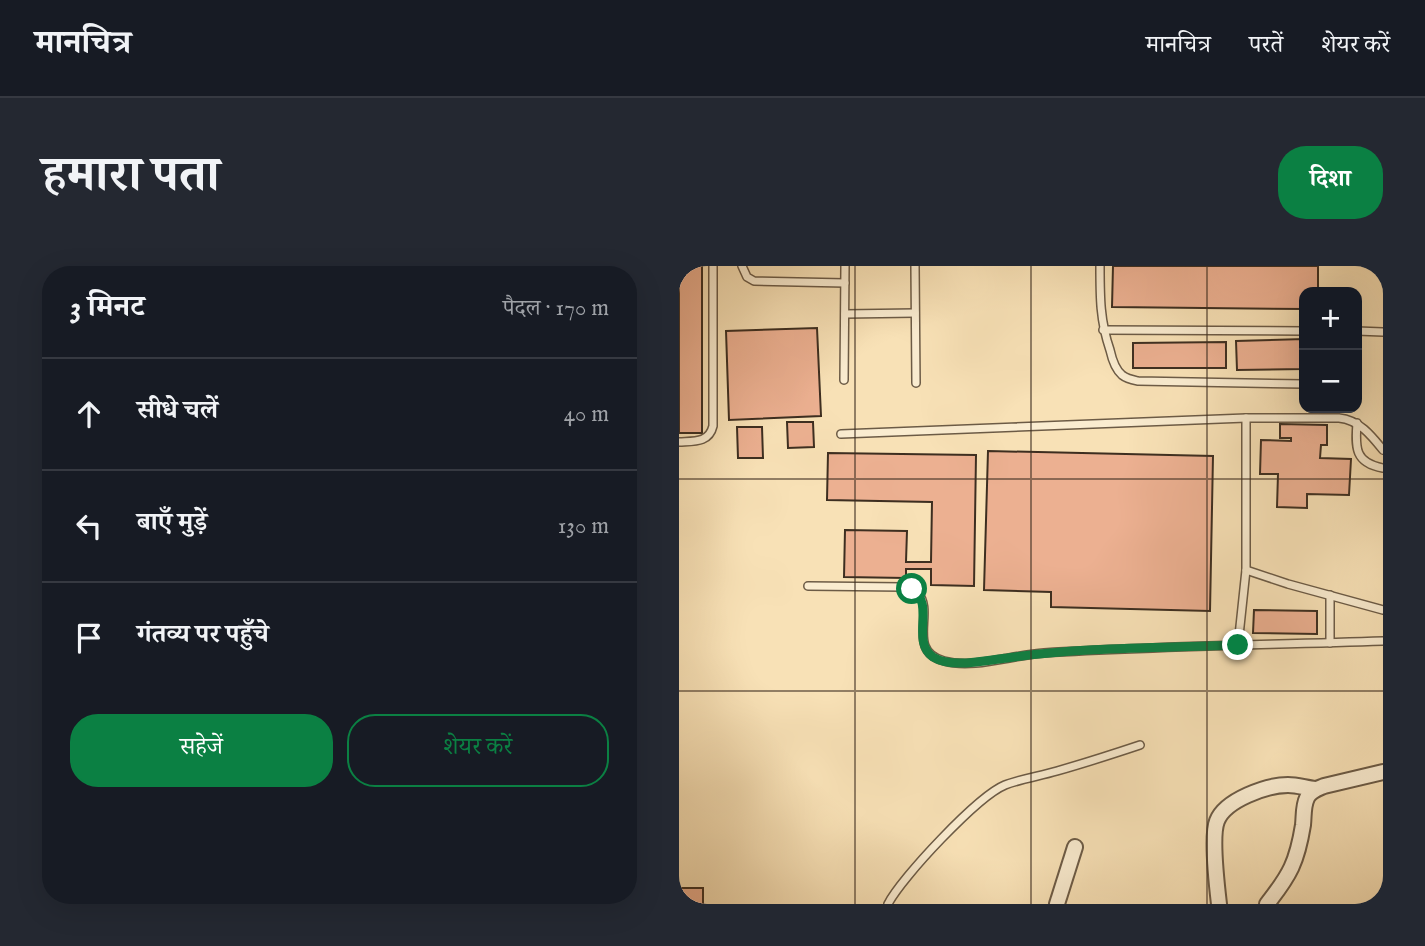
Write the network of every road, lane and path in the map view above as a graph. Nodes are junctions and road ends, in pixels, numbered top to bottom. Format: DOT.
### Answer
graph roads {
  1 [pos="713,266"];
  2 [pos="742,266"];
  3 [pos="845,266"];
  4 [pos="915,266"];
  5 [pos="1100,266"];
  6 [pos="845,283"];
  7 [pos="915,313"];
  8 [pos="845,314"];
  9 [pos="1103,330"];
  10 [pos="1299,331"];
  11 [pos="1362,331"];
  12 [pos="1383,331"];
  13 [pos="844,380"];
  14 [pos="916,383"];
  15 [pos="1299,384"];
  16 [pos="1246,418"];
  17 [pos="1357,423"];
  18 [pos="841,434"];
  19 [pos="679,442"];
  20 [pos="1383,450"];
  21 [pos="1383,468"];
  22 [pos="1246,570"];
  23 [pos="808,586"];
  24 [pos="1330,595"];
  25 [pos="1383,610"];
  26 [pos="1383,641"];
  27 [pos="1330,643"];
  28 [pos="1238,645"];
  29 [pos="1140,745"];
  30 [pos="1383,772"];
  31 [pos="1315,789"];
  32 [pos="1075,847"];
  33 [pos="888,904"];
  34 [pos="1057,904"];
  35 [pos="1219,904"];
  36 [pos="1267,904"];
  1 -- 19 [label="lane"];
  2 -- 6 [label="lane"];
  3 -- 6 [label="lane"];
  4 -- 7 [label="lane"];
  5 -- 9 [label="lane"];
  6 -- 8 [label="lane"];
  7 -- 8 [label="lane"];
  7 -- 14 [label="lane"];
  8 -- 13 [label="lane"];
  9 -- 10 [label="lane"];
  9 -- 15 [label="lane"];
  11 -- 12 [label="lane"];
  16 -- 17 [label="lane"];
  16 -- 18 [label="lane"];
  16 -- 22 [label="lane"];
  17 -- 20 [label="lane"];
  17 -- 21 [label="lane"];
  22 -- 24 [label="lane"];
  22 -- 28 [label="lane"];
  23 -- 28 [label="lane"];
  24 -- 25 [label="lane"];
  24 -- 27 [label="lane"];
  26 -- 27 [label="lane"];
  27 -- 28 [label="lane"];
  29 -- 33 [label="lane"];
  30 -- 31 [label="street"];
  31 -- 35 [label="street"];
  31 -- 36 [label="street"];
  32 -- 34 [label="street"];
}
